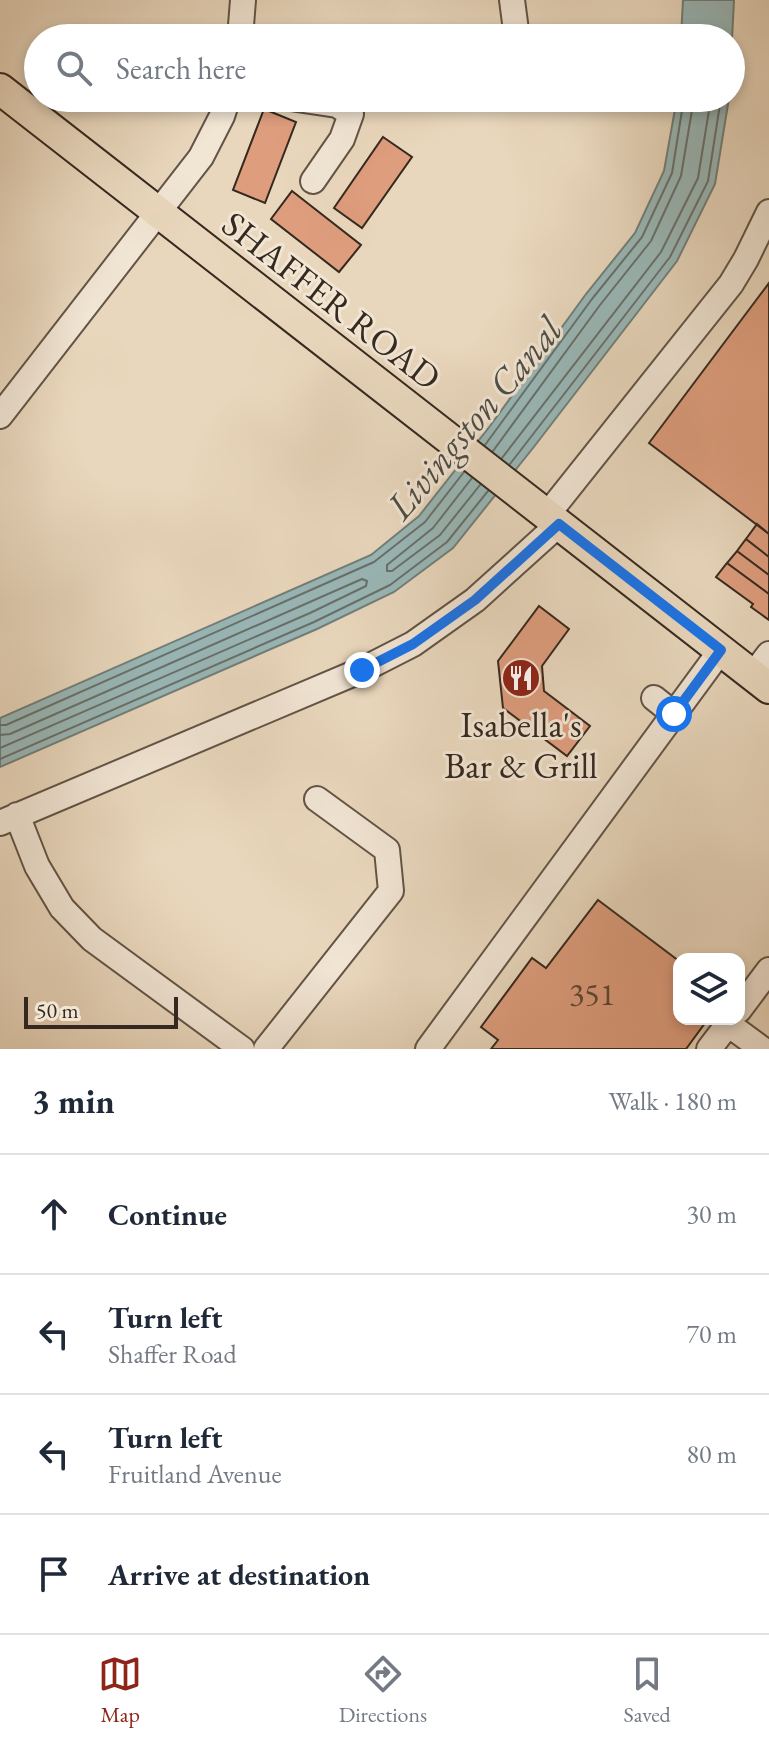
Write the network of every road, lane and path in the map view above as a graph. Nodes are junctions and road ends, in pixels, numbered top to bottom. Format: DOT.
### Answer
graph roads {
  1 [pos="243,0"];
  2 [pos="512,0"];
  3 [pos="241,24"];
  4 [pos="515,24"];
  5 [pos="0,89"];
  6 [pos="24,108"];
  7 [pos="29,112"];
  8 [pos="223,112"];
  9 [pos="348,112"];
  10 [pos="313,181"];
  11 [pos="157,212"];
  12 [pos="769,212"];
  13 [pos="0,416"];
  14 [pos="553,520"];
  15 [pos="721,650"];
  16 [pos="764,672"];
  17 [pos="654,698"];
  18 [pos="674,714"];
  19 [pos="317,799"];
  20 [pos="9,819"];
  21 [pos="769,970"];
  22 [pos="745,1002"];
  23 [pos="728,1025"];
  24 [pos="740,1025"];
  25 [pos="242,1049"];
  26 [pos="266,1049"];
  27 [pos="428,1049"];
  28 [pos="709,1049"];
  29 [pos="762,1049"];
  1 -- 3 [label="street"];
  2 -- 4 [label="street"];
  5 -- 6 [label="main road, SHAFFER ROAD"];
  7 -- 11 [label="main road, SHAFFER ROAD"];
  8 -- 11 [label="street"];
  9 -- 10 [label="street"];
  11 -- 13 [label="street"];
  11 -- 14 [label="main road, SHAFFER ROAD"];
  12 -- 14 [label="street"];
  14 -- 15 [label="main road, SHAFFER ROAD"];
  14 -- 20 [label="street"];
  15 -- 16 [label="main road, SHAFFER ROAD"];
  15 -- 18 [label="street"];
  17 -- 18 [label="street"];
  18 -- 27 [label="street"];
  19 -- 26 [label="street"];
  20 -- 25 [label="street"];
  21 -- 22 [label="street"];
  23 -- 28 [label="street"];
  24 -- 29 [label="street"];
}
